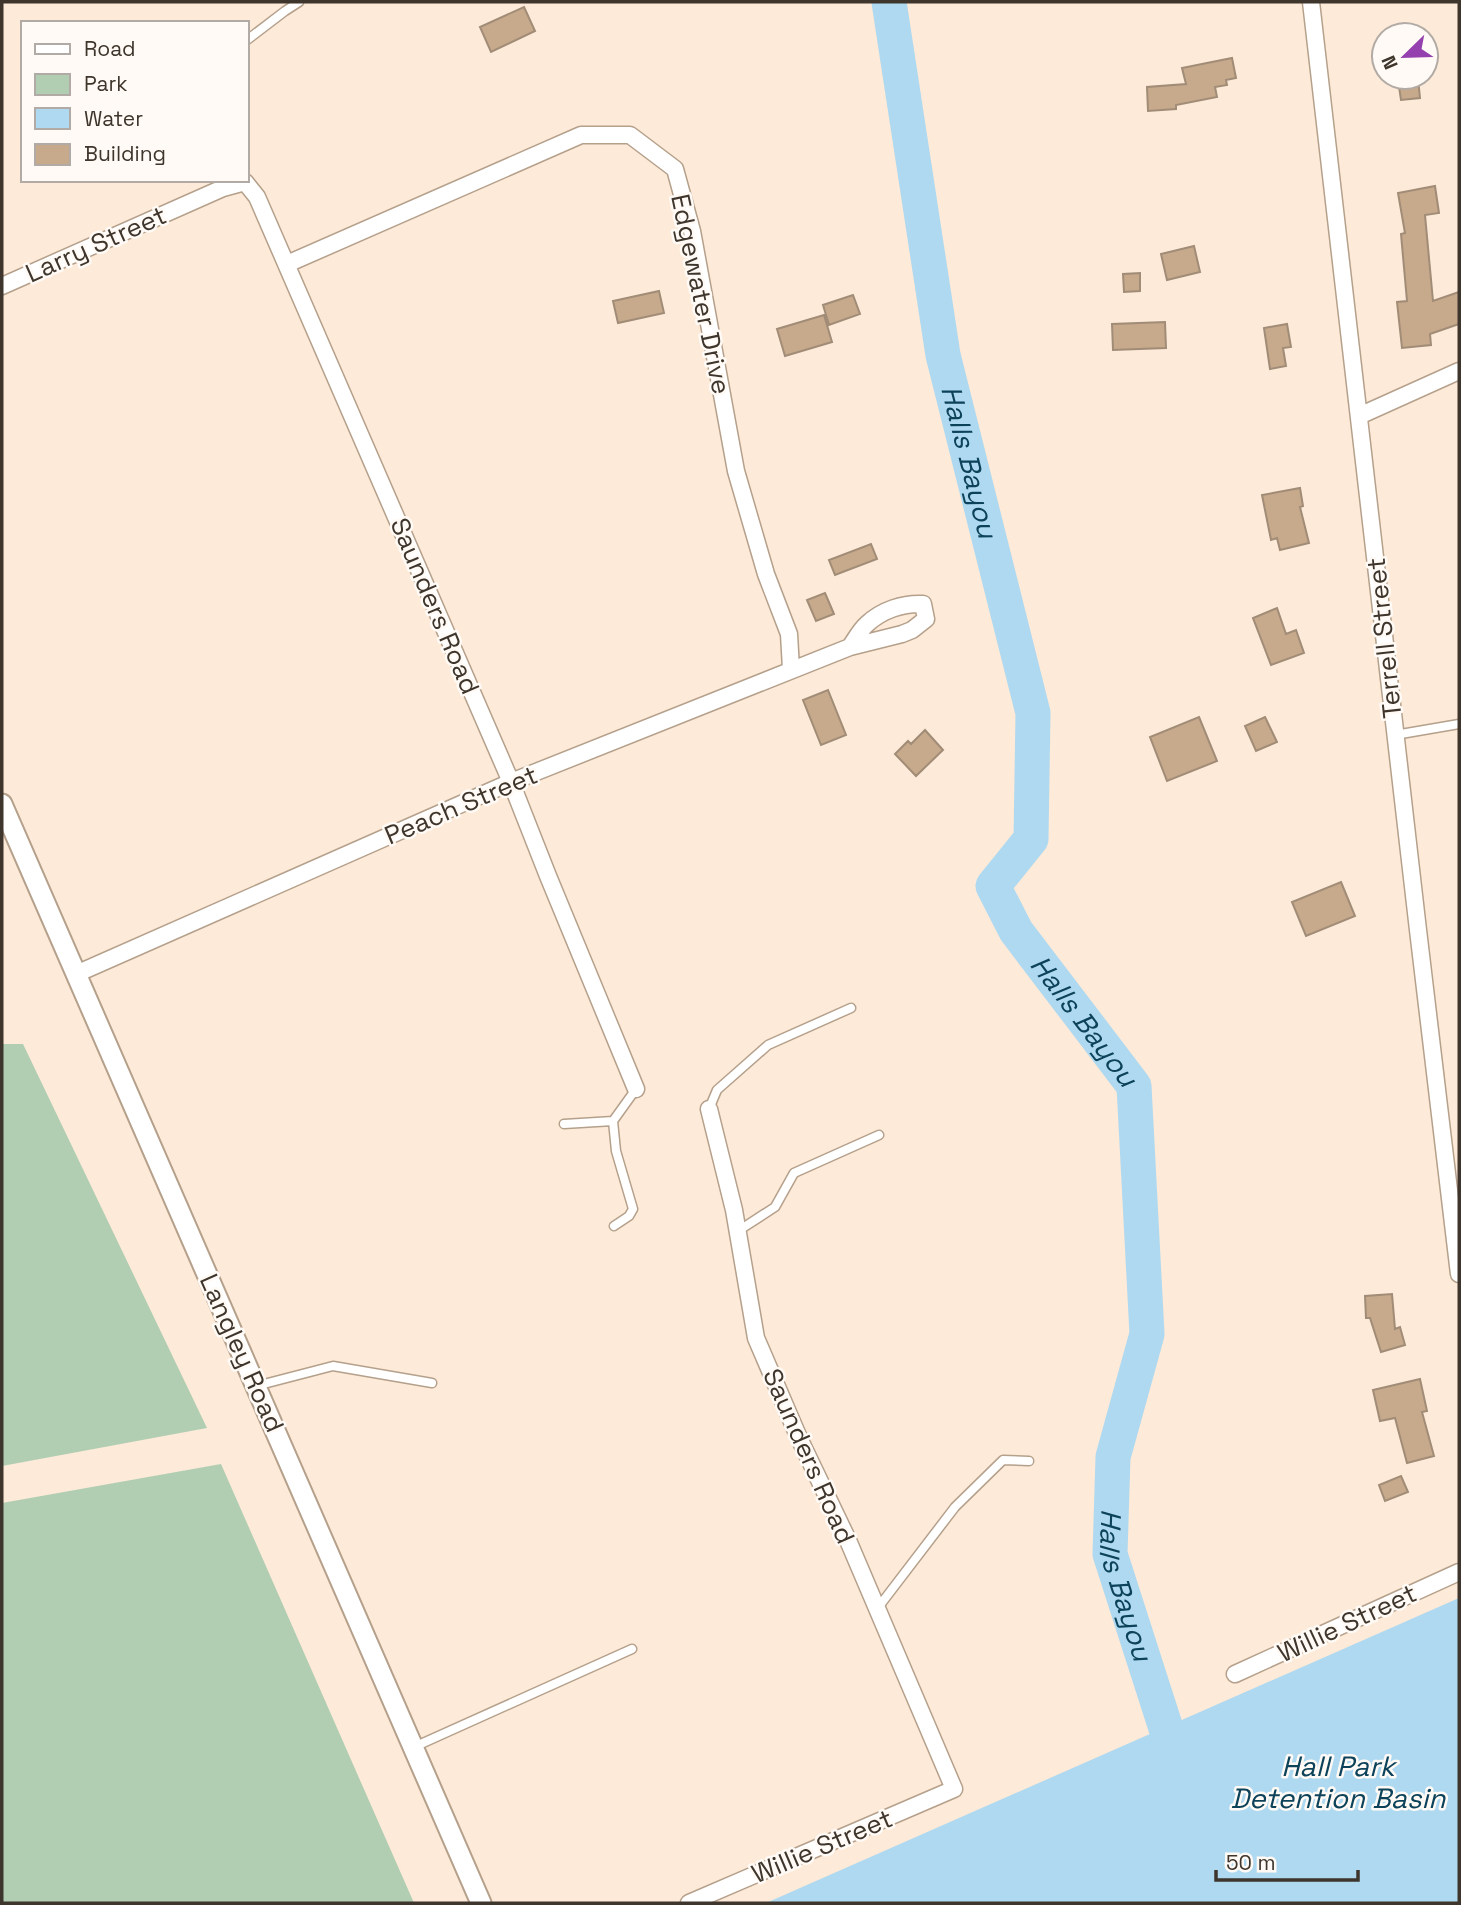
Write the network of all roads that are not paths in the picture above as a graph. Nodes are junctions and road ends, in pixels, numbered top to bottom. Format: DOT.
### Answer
graph roads {
  1 [pos="299,2"];
  2 [pos="1311,2"];
  3 [pos="248,39"];
  4 [pos="242,182"];
  5 [pos="246,182"];
  6 [pos="191,202"];
  7 [pos="286,264"];
  8 [pos="2,286"];
  9 [pos="1459,371"];
  10 [pos="1359,416"];
  11 [pos="850,647"];
  12 [pos="791,669"];
  13 [pos="1459,724"];
  14 [pos="1395,735"];
  15 [pos="511,782"];
  16 [pos="2,804"];
  17 [pos="76,974"];
  18 [pos="851,1009"];
  19 [pos="636,1089"];
  20 [pos="709,1109"];
  21 [pos="613,1121"];
  22 [pos="564,1124"];
  23 [pos="879,1135"];
  24 [pos="614,1226"];
  25 [pos="737,1231"];
  26 [pos="1459,1274"];
  27 [pos="432,1383"];
  28 [pos="256,1386"];
  29 [pos="1029,1461"];
  30 [pos="1459,1572"];
  31 [pos="877,1609"];
  32 [pos="632,1649"];
  33 [pos="1235,1674"];
  34 [pos="414,1747"];
  35 [pos="954,1789"];
  36 [pos="481,1903"];
  37 [pos="689,1903"];
  1 -- 3 [label="lane"];
  2 -- 10 [label="street, Terrell Street"];
  4 -- 6 [label="street, Saunders Road"];
  5 -- 7 [label="street, Saunders Road"];
  6 -- 8 [label="street, Larry Street"];
  7 -- 12 [label="street, Edgewater Drive"];
  7 -- 15 [label="street, Saunders Road"];
  9 -- 10 [label="street"];
  10 -- 14 [label="street, Terrell Street"];
  11 -- 12 [label="street, Peach Street"];
  12 -- 15 [label="street, Peach Street"];
  13 -- 14 [label="lane"];
  14 -- 26 [label="street, Terrell Street"];
  15 -- 17 [label="street, Peach Street"];
  15 -- 19 [label="street, Saunders Road"];
  16 -- 17 [label="street, Langley Road"];
  17 -- 28 [label="street, Langley Road"];
  18 -- 20 [label="lane"];
  19 -- 21 [label="lane"];
  20 -- 25 [label="street, Saunders Road"];
  21 -- 22 [label="lane"];
  21 -- 24 [label="lane"];
  23 -- 25 [label="lane"];
  25 -- 31 [label="street, Saunders Road"];
  27 -- 28 [label="lane"];
  28 -- 34 [label="street, Langley Road"];
  29 -- 31 [label="lane"];
  30 -- 33 [label="street, Willie Street"];
  31 -- 35 [label="street, Saunders Road"];
  32 -- 34 [label="lane"];
  34 -- 36 [label="street, Langley Road"];
  35 -- 37 [label="street, Willie Street"];
}
